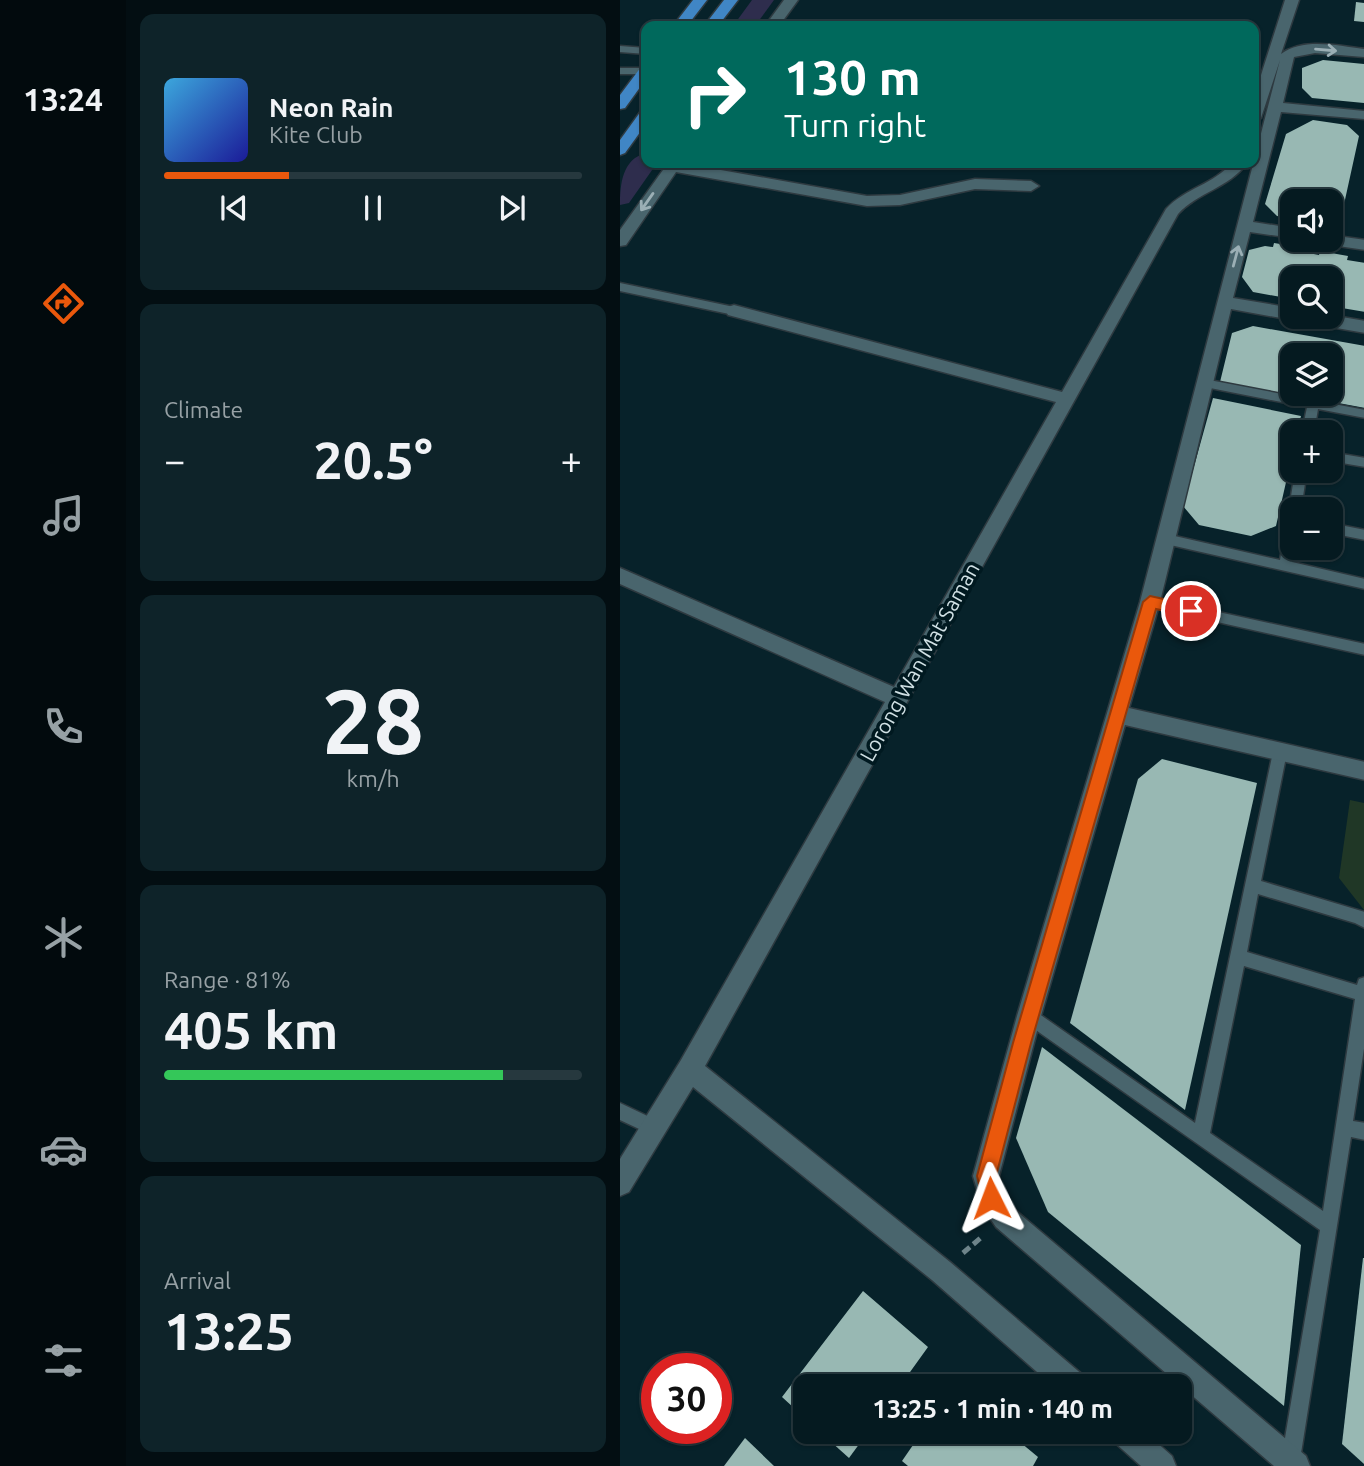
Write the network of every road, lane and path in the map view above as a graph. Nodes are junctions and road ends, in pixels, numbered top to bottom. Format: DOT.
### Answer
graph roads {
  1 [pos="700,0"];
  2 [pos="730,0"];
  3 [pos="791,0"];
  4 [pos="1292,0"];
  5 [pos="684,21"];
  6 [pos="715,21"];
  7 [pos="776,21"];
  8 [pos="620,49"];
  9 [pos="641,51"];
  10 [pos="1364,53"];
  11 [pos="620,71"];
  12 [pos="641,71"];
  13 [pos="641,78"];
  14 [pos="1259,102"];
  15 [pos="620,105"];
  16 [pos="1275,107"];
  17 [pos="1364,115"];
  18 [pos="641,121"];
  19 [pos="620,150"];
  20 [pos="671,168"];
  21 [pos="689,168"];
  22 [pos="1236,168"];
  23 [pos="1031,186"];
  24 [pos="1244,226"];
  25 [pos="1280,231"];
  26 [pos="1343,241"];
  27 [pos="620,242"];
  28 [pos="1364,242"];
  29 [pos="620,286"];
  30 [pos="1224,303"];
  31 [pos="734,312"];
  32 [pos="1280,312"];
  33 [pos="1343,323"];
  34 [pos="1364,327"];
  35 [pos="1204,383"];
  36 [pos="1280,398"];
  37 [pos="1066,400"];
  38 [pos="1323,406"];
  39 [pos="1364,414"];
  40 [pos="1343,459"];
  41 [pos="1364,463"];
  42 [pos="1343,531"];
  43 [pos="1364,535"];
  44 [pos="1166,539"];
  45 [pos="1286,560"];
  46 [pos="1285,566"];
  47 [pos="620,576"];
  48 [pos="1364,584"];
  49 [pos="1150,602"];
  50 [pos="1364,650"];
  51 [pos="899,699"];
  52 [pos="1117,714"];
  53 [pos="1280,752"];
  54 [pos="1364,771"];
  55 [pos="1253,886"];
  56 [pos="1364,921"];
  57 [pos="1239,957"];
  58 [pos="1364,989"];
  59 [pos="1029,1016"];
  60 [pos="691,1069"];
  61 [pos="620,1111"];
  62 [pos="1344,1127"];
  63 [pos="654,1128"];
  64 [pos="1364,1132"];
  65 [pos="1201,1136"];
  66 [pos="620,1183"];
  67 [pos="1005,1218"];
  68 [pos="1329,1226"];
  69 [pos="941,1271"];
  70 [pos="1060,1374"];
  71 [pos="1137,1444"];
  72 [pos="1294,1464"];
  73 [pos="1162,1466"];
  1 -- 5 [label="main road"];
  2 -- 6 [label="main road"];
  3 -- 7 [label="street"];
  4 -- 14 [label="street"];
  8 -- 9 [label="lane"];
  16 -- 10 [label="street, one-way"];
  11 -- 12 [label="lane"];
  13 -- 15 [label="main road"];
  16 -- 17 [label="street"];
  16 -- 24 [label="street"];
  18 -- 19 [label="main road"];
  20 -- 27 [label="street, one-way"];
  21 -- 23 [label="street"];
  22 -- 37 [label="street, Lorong Wan Mat Saman"];
  24 -- 25 [label="street"];
  30 -- 24 [label="street, one-way"];
  26 -- 28 [label="street"];
  29 -- 31 [label="lane"];
  30 -- 32 [label="street"];
  30 -- 35 [label="street"];
  31 -- 37 [label="street"];
  33 -- 34 [label="street"];
  35 -- 36 [label="lane"];
  35 -- 44 [label="street"];
  37 -- 51 [label="street, Lorong Wan Mat Saman"];
  38 -- 39 [label="lane"];
  40 -- 41 [label="lane"];
  42 -- 43 [label="lane"];
  44 -- 46 [label="lane"];
  44 -- 49 [label="street"];
  45 -- 46 [label="lane"];
  46 -- 48 [label="lane"];
  47 -- 51 [label="street"];
  49 -- 50 [label="lane"];
  49 -- 52 [label="street"];
  51 -- 60 [label="street, Lorong Wan Mat Saman"];
  52 -- 53 [label="street"];
  52 -- 59 [label="street"];
  53 -- 54 [label="street"];
  53 -- 55 [label="lane"];
  55 -- 56 [label="lane"];
  55 -- 57 [label="lane"];
  57 -- 58 [label="lane"];
  57 -- 65 [label="lane"];
  58 -- 62 [label="lane"];
  59 -- 65 [label="lane"];
  59 -- 67 [label="street"];
  60 -- 63 [label="street, Lorong Wan Mat Saman"];
  60 -- 69 [label="street"];
  61 -- 63 [label="lane"];
  62 -- 64 [label="lane"];
  62 -- 68 [label="lane"];
  63 -- 66 [label="street, Lorong Wan Mat Saman"];
  65 -- 68 [label="lane"];
  67 -- 69 [label="path"];
  67 -- 72 [label="street"];
  68 -- 72 [label="lane"];
  69 -- 70 [label="street"];
  71 -- 73 [label="street"];
}
